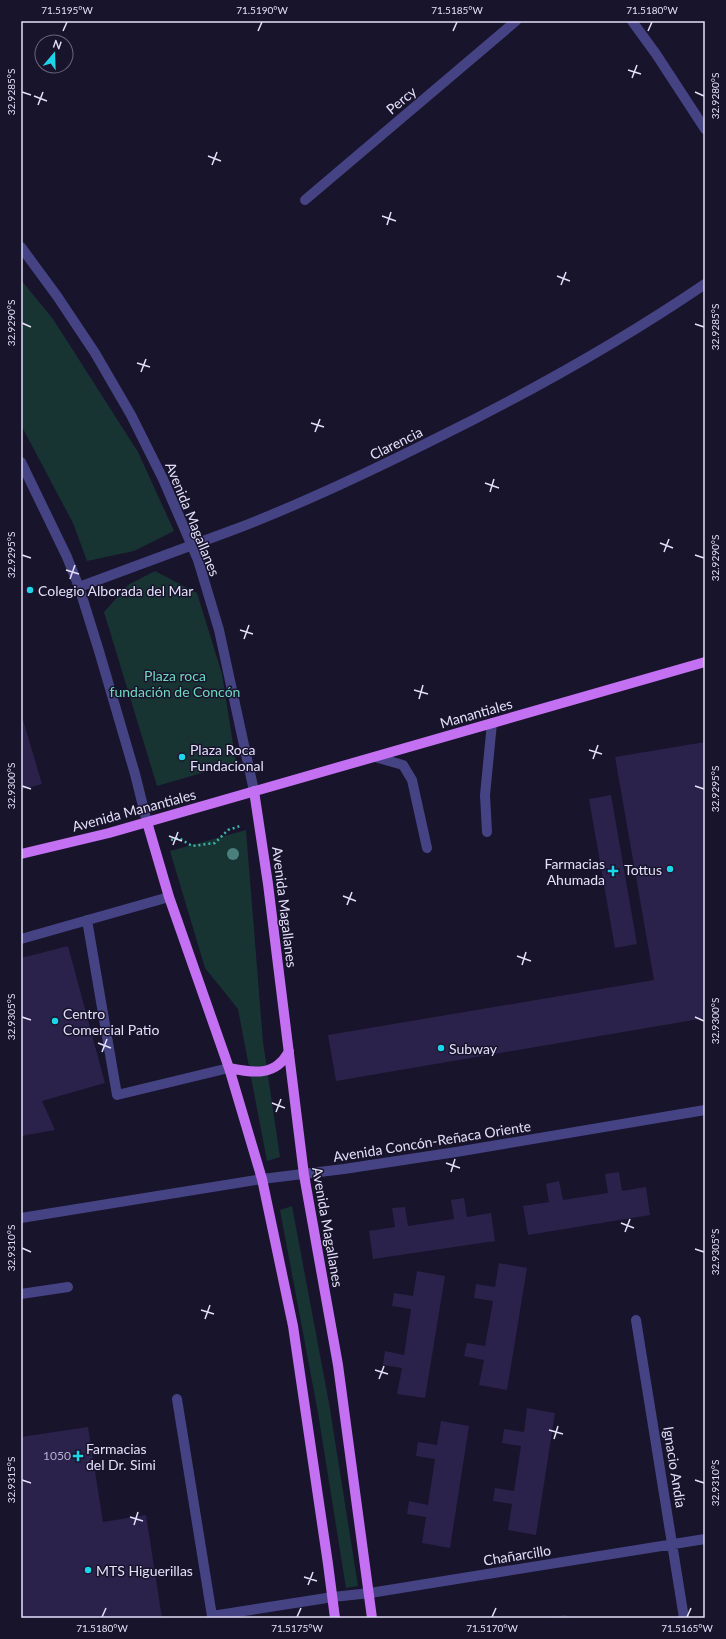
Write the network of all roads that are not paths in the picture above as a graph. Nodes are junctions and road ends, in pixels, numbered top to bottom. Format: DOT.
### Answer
graph roads {
  1 [pos="516,21"];
  2 [pos="632,21"];
  3 [pos="705,129"];
  4 [pos="305,200"];
  5 [pos="21,247"];
  6 [pos="705,284"];
  7 [pos="21,462"];
  8 [pos="191,545"];
  9 [pos="79,587"];
  10 [pos="705,662"];
  11 [pos="492,723"];
  12 [pos="375,757"];
  13 [pos="254,791"];
  14 [pos="146,822"];
  15 [pos="487,832"];
  16 [pos="427,848"];
  17 [pos="21,854"];
  18 [pos="169,897"];
  19 [pos="87,920"];
  20 [pos="21,939"];
  21 [pos="289,1052"];
  22 [pos="229,1068"];
  23 [pos="705,1110"];
  24 [pos="304,1175"];
  25 [pos="262,1179"];
  26 [pos="21,1218"];
  27 [pos="68,1287"];
  28 [pos="21,1294"];
  29 [pos="636,1320"];
  30 [pos="177,1399"];
  31 [pos="705,1540"];
  32 [pos="673,1544"];
  33 [pos="370,1593"];
  34 [pos="333,1597"];
  35 [pos="335,1618"];
  36 [pos="372,1618"];
  37 [pos="684,1618"];
  1 -- 4 [label="street, Percy"];
  2 -- 3 [label="street"];
  5 -- 8 [label="street, Avenida Magallanes"];
  6 -- 8 [label="street, Clarencia"];
  7 -- 9 [label="street"];
  8 -- 9 [label="street, Clarencia"];
  8 -- 13 [label="street, Avenida Magallanes"];
  9 -- 14 [label="street"];
  10 -- 11 [label="main road, Manantiales"];
  11 -- 12 [label="main road, Manantiales"];
  11 -- 15 [label="street"];
  12 -- 13 [label="main road, Manantiales"];
  12 -- 16 [label="street"];
  13 -- 14 [label="main road, Avenida Manantiales"];
  13 -- 21 [label="main road, Avenida Magallanes"];
  14 -- 17 [label="main road, Avenida Manantiales"];
  14 -- 18 [label="main road"];
  18 -- 19 [label="street"];
  18 -- 22 [label="main road"];
  19 -- 20 [label="street"];
  19 -- 22 [label="street"];
  21 -- 22 [label="main road"];
  21 -- 24 [label="main road, Avenida Magallanes"];
  22 -- 25 [label="main road"];
  23 -- 24 [label="street, Avenida Concón-Reñaca Oriente"];
  24 -- 25 [label="street, Avenida Concón-Reñaca Oriente"];
  24 -- 33 [label="main road, Avenida Magallanes"];
  25 -- 26 [label="street, Avenida Concón-Reñaca Oriente"];
  25 -- 34 [label="main road"];
  27 -- 28 [label="street"];
  29 -- 32 [label="street, Ignacio Andía"];
  30 -- 34 [label="street, Chañarcillo"];
  31 -- 32 [label="street, Chañarcillo"];
  32 -- 33 [label="street, Chañarcillo"];
  32 -- 37 [label="street, Ignacio Andía"];
  33 -- 34 [label="street, Chañarcillo"];
  33 -- 36 [label="main road, Avenida Magallanes"];
  34 -- 35 [label="main road"];
}
